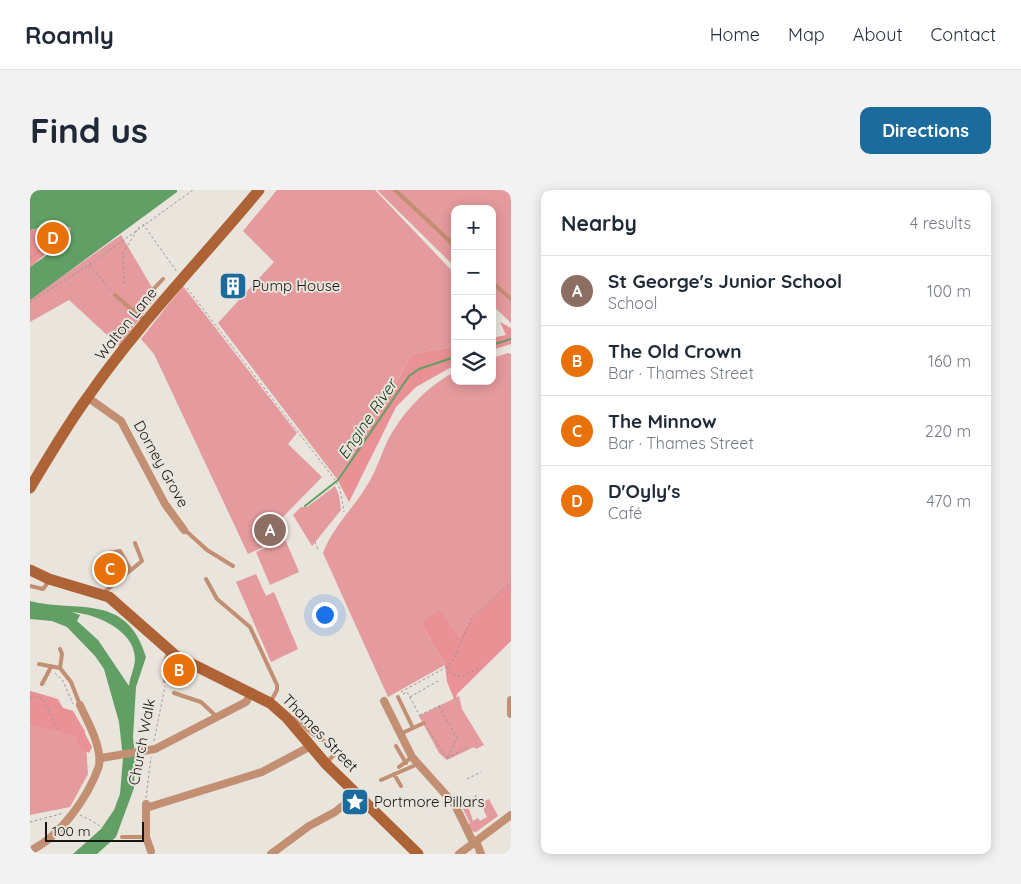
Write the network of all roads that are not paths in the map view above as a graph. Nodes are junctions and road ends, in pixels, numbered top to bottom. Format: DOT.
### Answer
graph roads {
  1 [pos="259,190"];
  2 [pos="395,190"];
  3 [pos="451,242"];
  4 [pos="163,279"];
  5 [pos="496,286"];
  6 [pos="115,294"];
  7 [pos="511,299"];
  8 [pos="133,311"];
  9 [pos="146,322"];
  10 [pos="87,398"];
  11 [pos="30,488"];
  12 [pos="184,530"];
  13 [pos="135,543"];
  14 [pos="110,553"];
  15 [pos="233,566"];
  16 [pos="130,569"];
  17 [pos="30,570"];
  18 [pos="49,578"];
  19 [pos="206,579"];
  20 [pos="30,586"];
  21 [pos="102,594"];
  22 [pos="60,649"];
  23 [pos="169,651"];
  24 [pos="39,664"];
  25 [pos="60,668"];
  26 [pos="50,669"];
  27 [pos="165,680"];
  28 [pos="42,684"];
  29 [pos="252,692"];
  30 [pos="174,693"];
  31 [pos="398,697"];
  32 [pos="511,700"];
  33 [pos="384,701"];
  34 [pos="270,703"];
  35 [pos="78,707"];
  36 [pos="511,714"];
  37 [pos="285,716"];
  38 [pos="217,717"];
  39 [pos="424,723"];
  40 [pos="413,728"];
  41 [pos="400,734"];
  42 [pos="312,746"];
  43 [pos="396,746"];
  44 [pos="100,758"];
  45 [pos="409,760"];
  46 [pos="326,764"];
  47 [pos="418,764"];
  48 [pos="399,767"];
  49 [pos="394,774"];
  50 [pos="381,780"];
  51 [pos="401,786"];
  52 [pos="357,794"];
  53 [pos="511,815"];
  54 [pos="122,837"];
  55 [pos="146,838"];
  56 [pos="474,841"];
  57 [pos="30,851"];
  58 [pos="150,851"];
  59 [pos="413,852"];
  60 [pos="271,854"];
  61 [pos="459,854"];
  62 [pos="481,854"];
  1 -- 9 [label="street, Walton Lane"];
  2 -- 3 [label="lane"];
  4 -- 8 [label="lane"];
  5 -- 7 [label="lane"];
  6 -- 8 [label="lane"];
  8 -- 9 [label="lane"];
  9 -- 10 [label="street, Walton Lane"];
  10 -- 11 [label="street, Walton Lane"];
  10 -- 12 [label="street, Dorney Grove"];
  12 -- 15 [label="lane"];
  13 -- 16 [label="lane"];
  14 -- 16 [label="lane"];
  16 -- 21 [label="lane"];
  17 -- 18 [label="street, Thames Street"];
  18 -- 20 [label="lane"];
  18 -- 21 [label="street, Thames Street"];
  19 -- 34 [label="lane"];
  21 -- 23 [label="street, Thames Street"];
  22 -- 25 [label="lane"];
  23 -- 27 [label="lane"];
  23 -- 29 [label="street, Thames Street"];
  24 -- 26 [label="lane"];
  25 -- 26 [label="lane"];
  25 -- 35 [label="lane"];
  26 -- 28 [label="lane"];
  29 -- 34 [label="street, Thames Street"];
  29 -- 38 [label="street"];
  30 -- 38 [label="lane"];
  31 -- 40 [label="lane"];
  32 -- 36 [label="street"];
  33 -- 41 [label="street"];
  34 -- 37 [label="street, Thames Street"];
  35 -- 44 [label="street"];
  37 -- 42 [label="street, Thames Street"];
  37 -- 46 [label="lane"];
  38 -- 44 [label="street"];
  39 -- 40 [label="lane"];
  40 -- 41 [label="lane"];
  41 -- 45 [label="street"];
  42 -- 46 [label="street, Thames Street"];
  42 -- 55 [label="street, Church Walk"];
  43 -- 45 [label="lane"];
  44 -- 57 [label="street"];
  45 -- 47 [label="street"];
  45 -- 48 [label="lane"];
  46 -- 52 [label="street, Thames Street"];
  47 -- 49 [label="lane"];
  47 -- 56 [label="street"];
  49 -- 50 [label="lane"];
  49 -- 51 [label="lane"];
  52 -- 59 [label="street, Thames Street"];
  52 -- 60 [label="street"];
  53 -- 56 [label="street"];
  54 -- 55 [label="lane"];
  55 -- 58 [label="street, Church Walk"];
  56 -- 61 [label="street"];
  56 -- 62 [label="street"];
}
